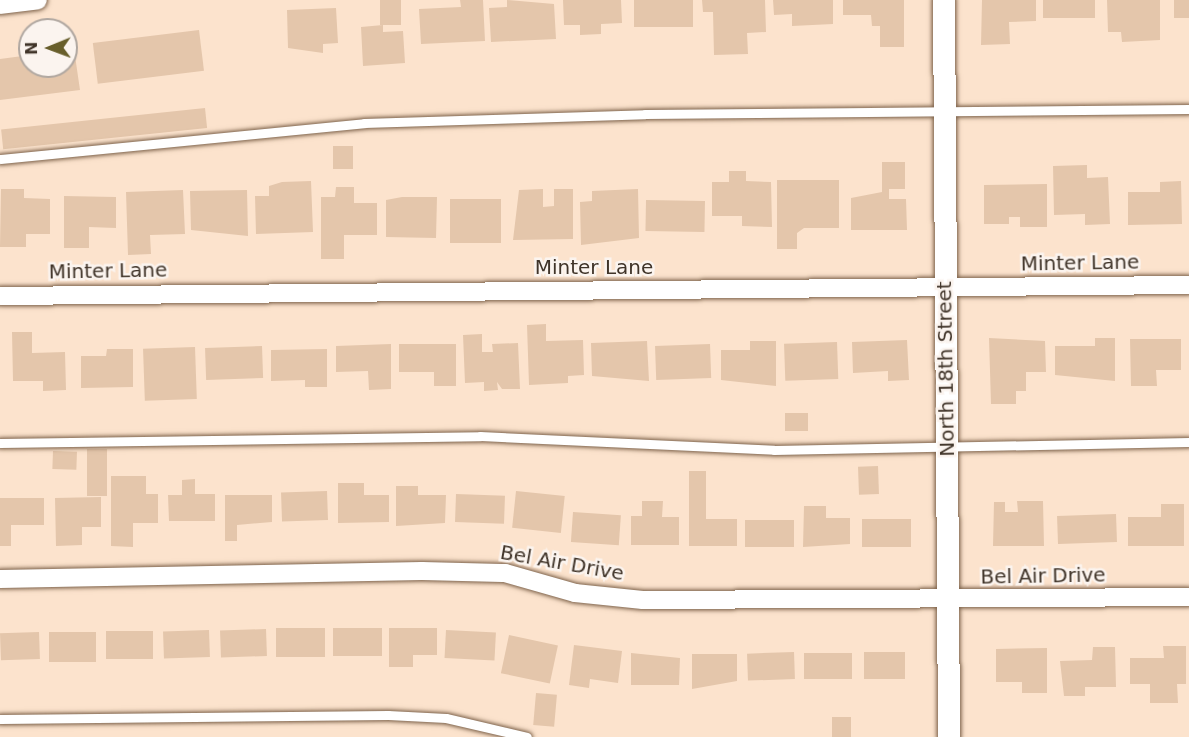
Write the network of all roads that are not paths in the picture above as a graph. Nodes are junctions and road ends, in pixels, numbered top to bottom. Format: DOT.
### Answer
graph roads {
  1 [pos="38,0"];
  2 [pos="944,0"];
  3 [pos="0,5"];
  4 [pos="1189,109"];
  5 [pos="945,112"];
  6 [pos="0,159"];
  7 [pos="1189,285"];
  8 [pos="945,287"];
  9 [pos="0,296"];
  10 [pos="0,442"];
  11 [pos="1189,442"];
  12 [pos="947,445"];
  13 [pos="0,579"];
  14 [pos="1189,597"];
  15 [pos="948,600"];
  16 [pos="0,719"];
  17 [pos="527,737"];
  18 [pos="949,737"];
  1 -- 3 [label="street"];
  2 -- 5 [label="street, North 18th Street"];
  4 -- 5 [label="lane"];
  5 -- 6 [label="lane"];
  5 -- 8 [label="street, North 18th Street"];
  7 -- 8 [label="street, Minter Lane"];
  8 -- 9 [label="street, Minter Lane"];
  8 -- 12 [label="street, North 18th Street"];
  10 -- 12 [label="lane"];
  11 -- 12 [label="lane"];
  12 -- 15 [label="street, North 18th Street"];
  13 -- 15 [label="street, Bel Air Drive"];
  14 -- 15 [label="street, Bel Air Drive"];
  15 -- 18 [label="street, North 18th Street"];
  16 -- 17 [label="lane"];
}
